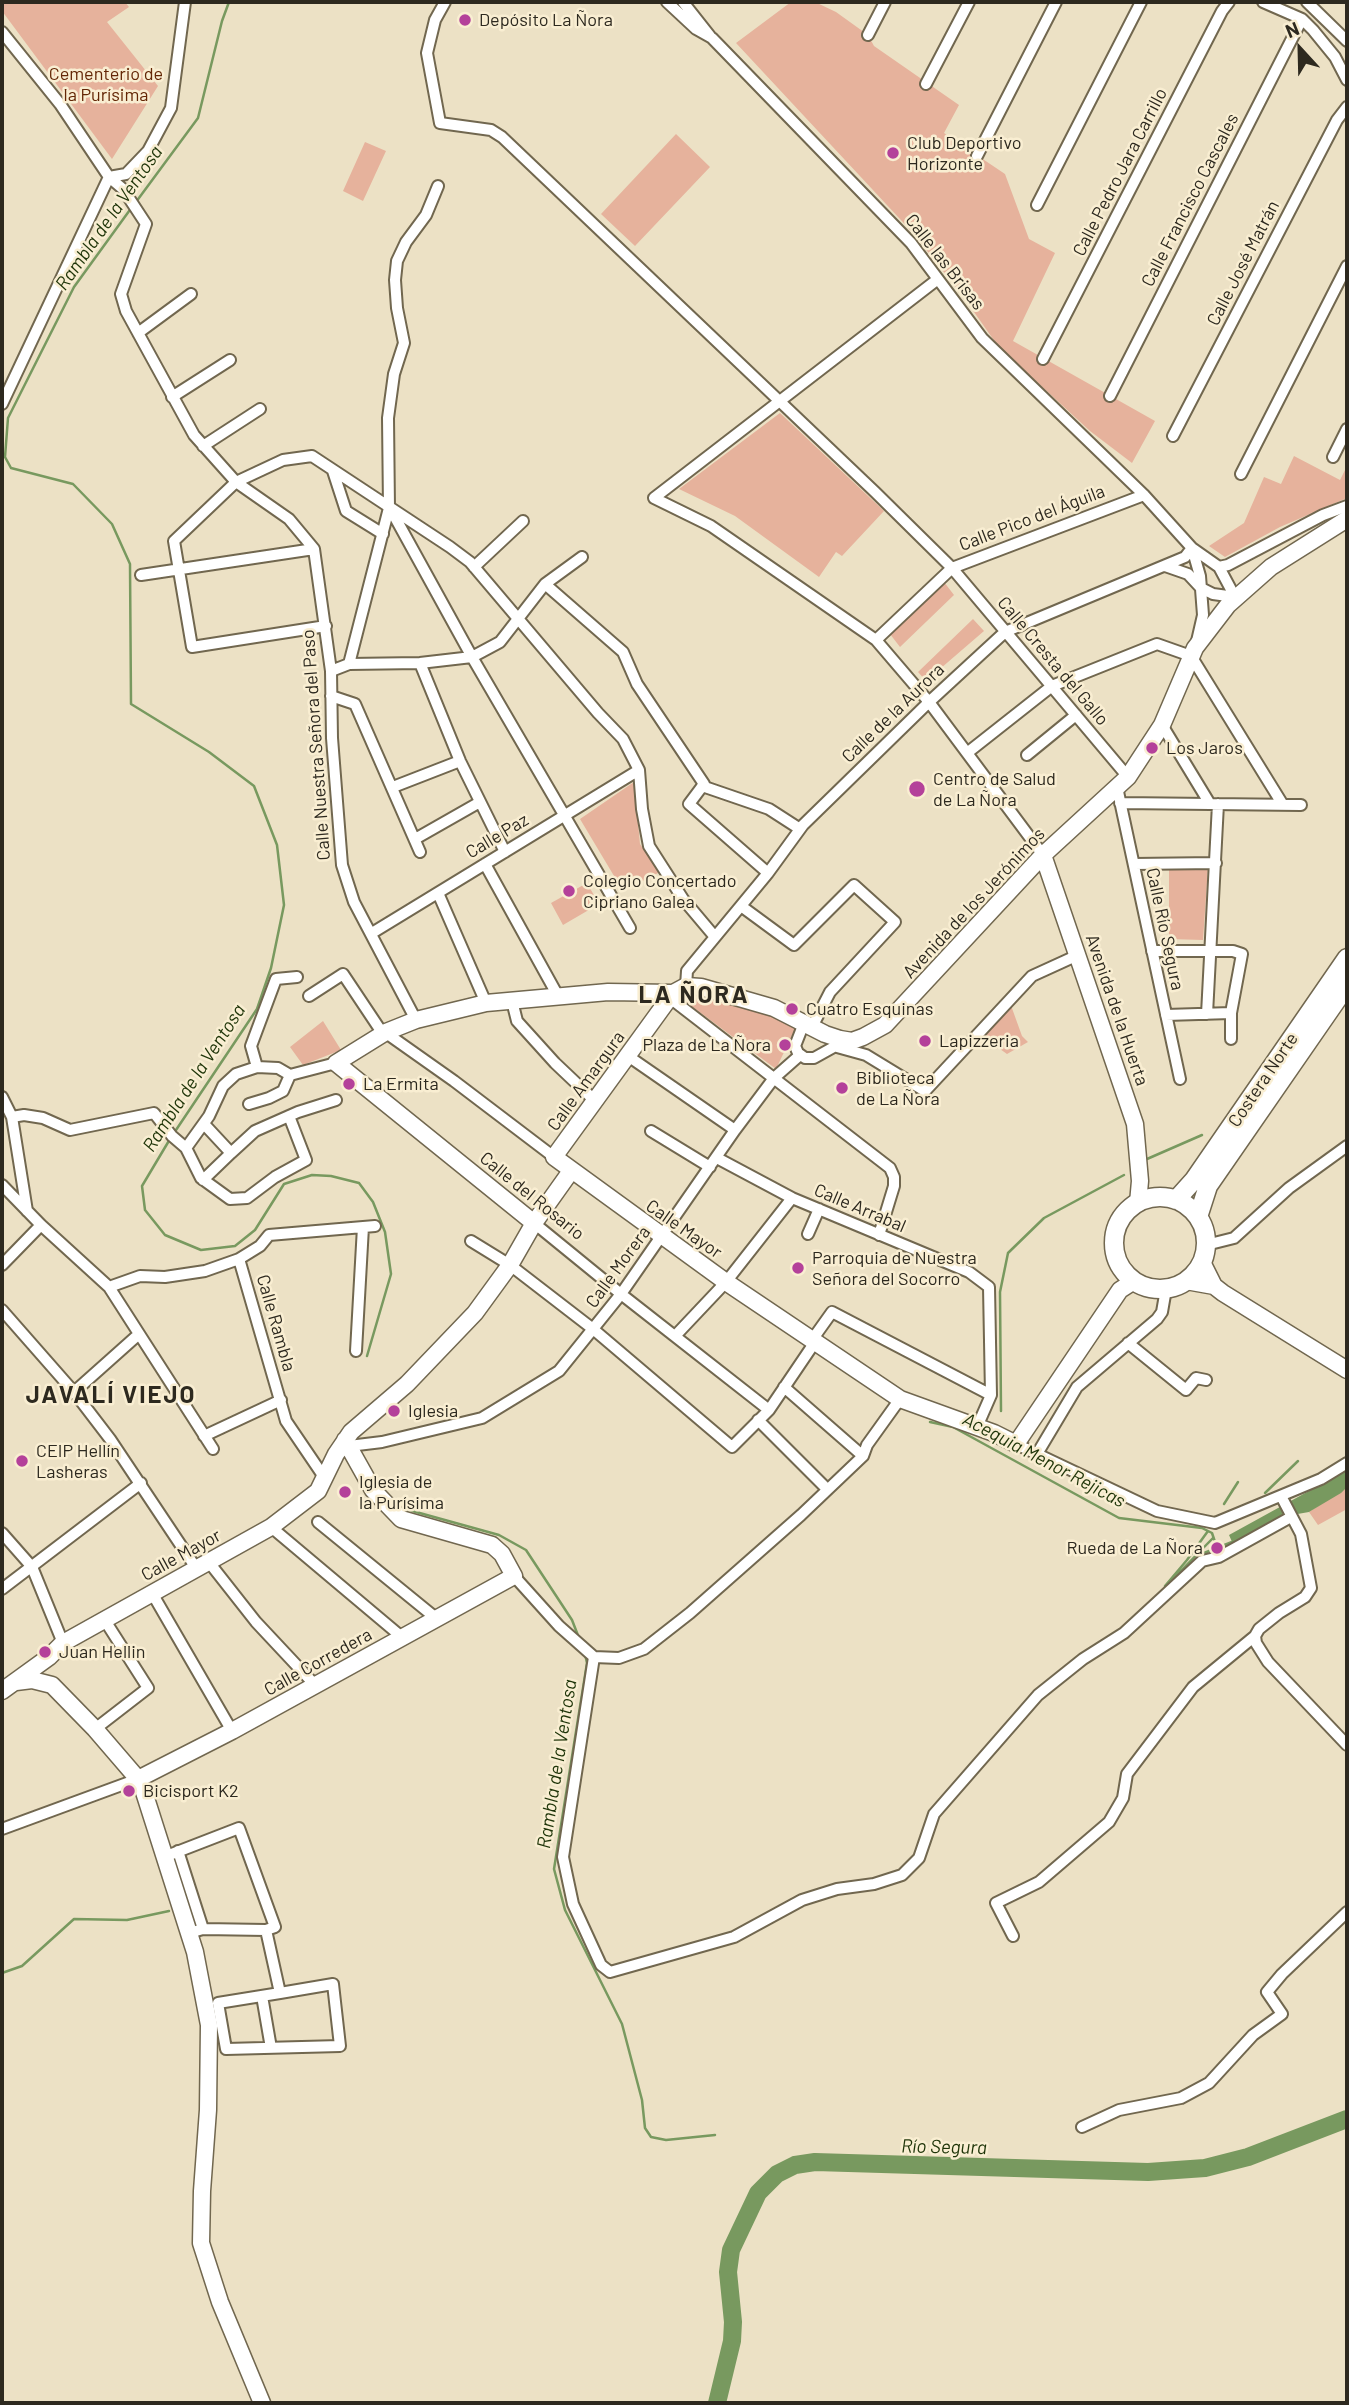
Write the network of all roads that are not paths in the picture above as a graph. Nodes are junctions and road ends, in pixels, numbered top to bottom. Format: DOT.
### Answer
graph roads {
  1 [pos="185,2"];
  2 [pos="444,2"];
  3 [pos="667,2"];
  4 [pos="683,2"];
  5 [pos="885,2"];
  6 [pos="969,2"];
  7 [pos="1056,2"];
  8 [pos="1141,2"];
  9 [pos="1229,2"];
  10 [pos="1263,2"];
  11 [pos="1307,2"];
  12 [pos="1324,2"];
  13 [pos="1320,14"];
  14 [pos="1302,19"];
  15 [pos="2,32"];
  16 [pos="868,35"];
  17 [pos="712,38"];
  18 [pos="1347,41"];
  19 [pos="1347,80"];
  20 [pos="926,84"];
  21 [pos="1347,107"];
  22 [pos="977,156"];
  23 [pos="108,177"];
  24 [pos="438,186"];
  25 [pos="1037,205"];
  26 [pos="1347,266"];
  27 [pos="938,279"];
  28 [pos="191,294"];
  29 [pos="138,333"];
  30 [pos="1043,359"];
  31 [pos="230,360"];
  32 [pos="1110,396"];
  33 [pos="172,397"];
  34 [pos="779,400"];
  35 [pos="2,404"];
  36 [pos="260,409"];
  37 [pos="1347,429"];
  38 [pos="1173,436"];
  39 [pos="203,446"];
  40 [pos="1333,457"];
  41 [pos="333,471"];
  42 [pos="1241,474"];
  43 [pos="236,482"];
  44 [pos="1144,495"];
  45 [pos="1347,506"];
  46 [pos="389,508"];
  47 [pos="1347,520"];
  48 [pos="523,521"];
  49 [pos="383,534"];
  50 [pos="1192,548"];
  51 [pos="314,549"];
  52 [pos="582,557"];
  53 [pos="1165,566"];
  54 [pos="474,567"];
  55 [pos="1219,567"];
  56 [pos="952,568"];
  57 [pos="179,570"];
  58 [pos="141,575"];
  59 [pos="545,584"];
  60 [pos="1201,588"];
  61 [pos="1235,597"];
  62 [pos="517,619"];
  63 [pos="326,626"];
  64 [pos="1005,632"];
  65 [pos="876,640"];
  66 [pos="1193,652"];
  67 [pos="472,656"];
  68 [pos="420,663"];
  69 [pos="349,664"];
  70 [pos="331,671"];
  71 [pos="1052,686"];
  72 [pos="331,696"];
  73 [pos="929,702"];
  74 [pos="1076,716"];
  75 [pos="1162,725"];
  76 [pos="967,753"];
  77 [pos="1027,755"];
  78 [pos="460,761"];
  79 [pos="639,770"];
  80 [pos="703,785"];
  81 [pos="393,787"];
  82 [pos="1122,789"];
  83 [pos="480,802"];
  84 [pos="1214,804"];
  85 [pos="1283,805"];
  86 [pos="1301,805"];
  87 [pos="565,815"];
  88 [pos="800,829"];
  89 [pos="415,839"];
  90 [pos="420,852"];
  91 [pos="505,852"];
  92 [pos="1043,855"];
  93 [pos="1216,863"];
  94 [pos="485,864"];
  95 [pos="1134,864"];
  96 [pos="768,873"];
  97 [pos="438,893"];
  98 [pos="741,906"];
  99 [pos="630,928"];
  100 [pos="372,933"];
  101 [pos="715,937"];
  102 [pos="1152,951"];
  103 [pos="1211,951"];
  104 [pos="1078,956"];
  105 [pos="1347,958"];
  106 [pos="297,977"];
  107 [pos="1347,985"];
  108 [pos="676,992"];
  109 [pos="309,996"];
  110 [pos="558,996"];
  111 [pos="512,1001"];
  112 [pos="486,1003"];
  113 [pos="1231,1013"];
  114 [pos="1207,1014"];
  115 [pos="1166,1015"];
  116 [pos="416,1020"];
  117 [pos="814,1028"];
  118 [pos="386,1032"];
  119 [pos="863,1037"];
  120 [pos="1231,1039"];
  121 [pos="841,1043"];
  122 [pos="821,1053"];
  123 [pos="800,1055"];
  124 [pos="866,1055"];
  125 [pos="628,1056"];
  126 [pos="336,1063"];
  127 [pos="257,1067"];
  128 [pos="290,1075"];
  129 [pos="774,1078"];
  130 [pos="1180,1079"];
  131 [pos="3,1100"];
  132 [pos="336,1100"];
  133 [pos="594,1100"];
  134 [pos="249,1104"];
  135 [pos="289,1116"];
  136 [pos="12,1117"];
  137 [pos="204,1124"];
  138 [pos="735,1130"];
  139 [pos="651,1131"];
  140 [pos="1347,1146"];
  141 [pos="186,1148"];
  142 [pos="232,1153"];
  143 [pos="554,1157"];
  144 [pos="714,1163"];
  145 [pos="571,1171"];
  146 [pos="203,1180"];
  147 [pos="2,1185"];
  148 [pos="792,1198"];
  149 [pos="1176,1200"];
  150 [pos="1144,1201"];
  151 [pos="818,1209"];
  152 [pos="27,1211"];
  153 [pos="1198,1217"];
  154 [pos="534,1223"];
  155 [pos="41,1225"];
  156 [pos="808,1234"];
  157 [pos="879,1235"];
  158 [pos="662,1237"];
  159 [pos="471,1241"];
  160 [pos="1204,1254"];
  161 [pos="239,1259"];
  162 [pos="2,1265"];
  163 [pos="510,1265"];
  164 [pos="1134,1281"];
  165 [pos="1186,1281"];
  166 [pos="726,1282"];
  167 [pos="1214,1286"];
  168 [pos="109,1287"];
  169 [pos="1166,1289"];
  170 [pos="621,1294"];
  171 [pos="2,1310"];
  172 [pos="593,1329"];
  173 [pos="139,1334"];
  174 [pos="675,1336"];
  175 [pos="813,1341"];
  176 [pos="1128,1343"];
  177 [pos="356,1350"];
  178 [pos="1347,1370"];
  179 [pos="1206,1380"];
  180 [pos="784,1387"];
  181 [pos="74,1392"];
  182 [pos="990,1395"];
  183 [pos="281,1399"];
  184 [pos="900,1399"];
  185 [pos="769,1410"];
  186 [pos="758,1420"];
  187 [pos="977,1427"];
  188 [pos="204,1436"];
  189 [pos="347,1443"];
  190 [pos="1016,1444"];
  191 [pos="213,1449"];
  192 [pos="1037,1454"];
  193 [pos="863,1456"];
  194 [pos="1347,1463"];
  195 [pos="324,1477"];
  196 [pos="141,1483"];
  197 [pos="827,1489"];
  198 [pos="1283,1500"];
  199 [pos="1291,1517"];
  200 [pos="318,1522"];
  201 [pos="271,1527"];
  202 [pos="2,1533"];
  203 [pos="202,1565"];
  204 [pos="32,1567"];
  205 [pos="514,1576"];
  206 [pos="2,1588"];
  207 [pos="152,1593"];
  208 [pos="104,1619"];
  209 [pos="437,1619"];
  210 [pos="1255,1636"];
  211 [pos="403,1638"];
  212 [pos="63,1643"];
  213 [pos="49,1657"];
  214 [pos="594,1657"];
  215 [pos="16,1682"];
  216 [pos="52,1685"];
  217 [pos="315,1685"];
  218 [pos="2,1691"];
  219 [pos="95,1729"];
  220 [pos="232,1731"];
  221 [pos="1347,1745"];
  222 [pos="138,1779"];
  223 [pos="2,1829"];
  224 [pos="171,1854"];
  225 [pos="1347,1912"];
  226 [pos="270,1928"];
  227 [pos="196,1931"];
  228 [pos="1013,1936"];
  229 [pos="280,1993"];
  230 [pos="262,1996"];
  231 [pos="271,2048"];
  232 [pos="1082,2127"];
  233 [pos="262,2403"];
  1 -- 23 [label="street"];
  2 -- 34 [label="street, Calle Cresta del Gallo"];
  3 -- 17 [label="street, Calle las Brisas"];
  4 -- 17 [label="street"];
  5 -- 16 [label="street"];
  6 -- 20 [label="street"];
  7 -- 22 [label="street"];
  8 -- 25 [label="street"];
  9 -- 30 [label="street, Calle Pedro Jara Carrillo"];
  10 -- 14 [label="street"];
  11 -- 13 [label="street"];
  12 -- 13 [label="street"];
  13 -- 18 [label="street"];
  14 -- 19 [label="street"];
  14 -- 32 [label="street, Calle Francisco Cascales"];
  15 -- 23 [label="street"];
  17 -- 27 [label="street, Calle las Brisas"];
  21 -- 38 [label="street, Calle José Matrán"];
  23 -- 29 [label="street"];
  23 -- 35 [label="street"];
  24 -- 46 [label="street"];
  26 -- 42 [label="street"];
  27 -- 34 [label="street"];
  27 -- 44 [label="street, Calle las Brisas"];
  28 -- 29 [label="street"];
  29 -- 33 [label="street"];
  31 -- 33 [label="street"];
  33 -- 39 [label="street"];
  34 -- 56 [label="street, Calle Cresta del Gallo"];
  34 -- 65 [label="street"];
  36 -- 39 [label="street"];
  37 -- 40 [label="street"];
  39 -- 43 [label="street"];
  41 -- 43 [label="street"];
  41 -- 46 [label="street"];
  41 -- 49 [label="street"];
  43 -- 51 [label="street"];
  43 -- 57 [label="street"];
  44 -- 50 [label="street, Calle las Brisas"];
  44 -- 56 [label="street, Calle Pico del Águila"];
  45 -- 55 [label="street"];
  46 -- 49 [label="street"];
  46 -- 54 [label="street"];
  46 -- 67 [label="street"];
  47 -- 61 [label="street, Avenida de los Jerónimos"];
  48 -- 54 [label="street"];
  49 -- 69 [label="street"];
  50 -- 53 [label="street, Calle de la Aurora"];
  50 -- 55 [label="street, Calle las Brisas"];
  50 -- 60 [label="street"];
  51 -- 57 [label="street"];
  51 -- 63 [label="street, Calle Nuestra Señora del Paso"];
  52 -- 59 [label="street"];
  53 -- 60 [label="street"];
  53 -- 64 [label="street, Calle de la Aurora"];
  54 -- 62 [label="street"];
  55 -- 61 [label="street"];
  56 -- 64 [label="street, Calle Cresta del Gallo"];
  56 -- 65 [label="street, Calle Pico del Águila"];
  57 -- 58 [label="street"];
  57 -- 63 [label="street"];
  59 -- 62 [label="street"];
  59 -- 80 [label="street"];
  60 -- 61 [label="street"];
  60 -- 66 [label="street"];
  61 -- 66 [label="street, Avenida de los Jerónimos"];
  62 -- 67 [label="street"];
  62 -- 79 [label="street"];
  63 -- 70 [label="street, Calle Nuestra Señora del Paso"];
  64 -- 71 [label="street, Calle Cresta del Gallo"];
  64 -- 73 [label="street, Calle de la Aurora"];
  65 -- 73 [label="street"];
  66 -- 71 [label="street"];
  66 -- 75 [label="street, Avenida de los Jerónimos"];
  66 -- 85 [label="street"];
  67 -- 68 [label="street"];
  67 -- 87 [label="street"];
  68 -- 69 [label="street"];
  68 -- 78 [label="street"];
  69 -- 70 [label="street"];
  70 -- 72 [label="street, Calle Nuestra Señora del Paso"];
  71 -- 74 [label="street, Calle Cresta del Gallo"];
  71 -- 76 [label="street"];
  72 -- 81 [label="street"];
  72 -- 100 [label="street, Calle Nuestra Señora del Paso"];
  73 -- 76 [label="street"];
  73 -- 88 [label="street, Calle de la Aurora"];
  74 -- 77 [label="street"];
  74 -- 82 [label="street, Calle Cresta del Gallo"];
  75 -- 82 [label="street, Avenida de los Jerónimos"];
  75 -- 84 [label="street"];
  76 -- 92 [label="street"];
  78 -- 81 [label="street"];
  78 -- 83 [label="street"];
  79 -- 87 [label="street, Calle Paz"];
  79 -- 101 [label="street"];
  80 -- 88 [label="street"];
  80 -- 96 [label="street"];
  81 -- 89 [label="street"];
  82 -- 84 [label="street"];
  82 -- 92 [label="street, Avenida de los Jerónimos"];
  82 -- 95 [label="street, Calle Río Segura"];
  83 -- 89 [label="street"];
  83 -- 91 [label="street"];
  84 -- 85 [label="street"];
  84 -- 93 [label="street"];
  85 -- 86 [label="street"];
  87 -- 91 [label="street, Calle Paz"];
  87 -- 99 [label="street"];
  88 -- 96 [label="street, Calle de la Aurora"];
  89 -- 90 [label="street"];
  91 -- 94 [label="street, Calle Paz"];
  92 -- 104 [label="street, Avenida de la Huerta"];
  92 -- 119 [label="street, Avenida de los Jerónimos"];
  93 -- 95 [label="street"];
  93 -- 103 [label="street"];
  94 -- 97 [label="street, Calle Paz"];
  94 -- 110 [label="street"];
  95 -- 102 [label="street, Calle Río Segura"];
  96 -- 98 [label="street, Calle de la Aurora"];
  97 -- 100 [label="street, Calle Paz"];
  97 -- 112 [label="street"];
  98 -- 101 [label="street, Calle de la Aurora"];
  98 -- 117 [label="street"];
  100 -- 116 [label="street, Calle Nuestra Señora del Paso"];
  101 -- 108 [label="street, Calle de la Aurora"];
  102 -- 103 [label="street"];
  102 -- 115 [label="street, Calle Río Segura"];
  103 -- 113 [label="street"];
  103 -- 114 [label="street"];
  104 -- 124 [label="street"];
  104 -- 150 [label="street, Avenida de la Huerta"];
  105 -- 149 [label="main road, Costera Norte"];
  106 -- 127 [label="street"];
  107 -- 153 [label="main road, Costera Norte"];
  108 -- 110 [label="street, Avenida de los Jerónimos"];
  108 -- 117 [label="street, Avenida de los Jerónimos"];
  108 -- 125 [label="street, Calle Amargura"];
  108 -- 129 [label="street"];
  109 -- 118 [label="street, Calle Mayor"];
  110 -- 111 [label="street, Avenida de los Jerónimos"];
  111 -- 112 [label="street, Avenida de los Jerónimos"];
  111 -- 133 [label="street"];
  112 -- 116 [label="street, Avenida de los Jerónimos"];
  113 -- 114 [label="street"];
  113 -- 120 [label="street"];
  114 -- 115 [label="street"];
  115 -- 130 [label="street, Calle Río Segura"];
  116 -- 118 [label="street, Avenida de los Jerónimos"];
  117 -- 121 [label="street, Avenida de los Jerónimos"];
  117 -- 122 [label="street"];
  117 -- 123 [label="street"];
  118 -- 126 [label="street, Avenida de los Jerónimos"];
  118 -- 143 [label="street, Calle Mayor"];
  119 -- 121 [label="street, Avenida de los Jerónimos"];
  119 -- 124 [label="street"];
  121 -- 122 [label="street"];
  121 -- 124 [label="street"];
  122 -- 123 [label="street"];
  123 -- 129 [label="street, Calle Morera"];
  125 -- 133 [label="street, Calle Amargura"];
  125 -- 138 [label="street"];
  126 -- 128 [label="street"];
  126 -- 154 [label="street, Calle del Rosario"];
  127 -- 128 [label="street"];
  127 -- 137 [label="street"];
  128 -- 134 [label="street"];
  129 -- 138 [label="street, Calle Morera"];
  129 -- 157 [label="street"];
  131 -- 136 [label="street"];
  132 -- 135 [label="street"];
  133 -- 143 [label="street, Calle Amargura"];
  135 -- 142 [label="street"];
  135 -- 146 [label="street"];
  136 -- 141 [label="street"];
  136 -- 152 [label="street"];
  137 -- 141 [label="street"];
  137 -- 142 [label="street"];
  138 -- 144 [label="street, Calle Morera"];
  139 -- 144 [label="street, Calle Arrabal"];
  140 -- 160 [label="street"];
  141 -- 146 [label="street"];
  142 -- 146 [label="street"];
  143 -- 145 [label="street, Calle Mayor"];
  144 -- 148 [label="street, Calle Arrabal"];
  144 -- 158 [label="street, Calle Morera"];
  145 -- 154 [label="street, Calle Mayor"];
  145 -- 158 [label="street, Calle Mayor"];
  147 -- 152 [label="street"];
  148 -- 151 [label="street, Calle Arrabal"];
  148 -- 166 [label="street"];
  149 -- 150 [label="main road"];
  149 -- 153 [label="main road"];
  150 -- 164 [label="main road"];
  151 -- 156 [label="street"];
  151 -- 157 [label="street, Calle Arrabal"];
  152 -- 155 [label="street"];
  153 -- 160 [label="main road"];
  154 -- 163 [label="street, Calle Mayor"];
  154 -- 170 [label="street, Calle del Rosario"];
  155 -- 162 [label="street"];
  155 -- 168 [label="street"];
  157 -- 182 [label="street, Calle Arrabal"];
  158 -- 166 [label="street, Calle Mayor"];
  158 -- 170 [label="street, Calle Morera"];
  159 -- 163 [label="street"];
  160 -- 165 [label="main road"];
  160 -- 167 [label="street"];
  161 -- 168 [label="street, Calle Rambla"];
  161 -- 177 [label="street"];
  161 -- 183 [label="street, Calle Rambla"];
  163 -- 172 [label="street"];
  163 -- 189 [label="street, Calle Mayor"];
  164 -- 169 [label="main road"];
  164 -- 190 [label="street"];
  165 -- 167 [label="street"];
  165 -- 169 [label="main road"];
  166 -- 174 [label="street"];
  166 -- 175 [label="street, Calle Mayor"];
  167 -- 178 [label="street"];
  168 -- 173 [label="street"];
  169 -- 176 [label="street"];
  170 -- 172 [label="street, Calle Morera"];
  170 -- 174 [label="street, Calle del Rosario"];
  171 -- 181 [label="street"];
  172 -- 186 [label="street"];
  172 -- 189 [label="street, Calle Morera"];
  173 -- 181 [label="street"];
  173 -- 188 [label="street"];
  174 -- 185 [label="street, Calle del Rosario"];
  175 -- 180 [label="street"];
  175 -- 182 [label="street"];
  175 -- 184 [label="street, Calle Mayor"];
  176 -- 179 [label="street"];
  176 -- 192 [label="street"];
  180 -- 185 [label="street"];
  180 -- 193 [label="street"];
  181 -- 196 [label="street"];
  182 -- 187 [label="street"];
  183 -- 188 [label="street"];
  183 -- 195 [label="street, Calle Rambla"];
  184 -- 187 [label="street, Calle Mayor"];
  184 -- 193 [label="street"];
  185 -- 186 [label="street"];
  186 -- 197 [label="street"];
  187 -- 190 [label="street, Calle Mayor"];
  188 -- 191 [label="street"];
  189 -- 195 [label="street, Calle Mayor"];
  189 -- 205 [label="street"];
  190 -- 192 [label="street"];
  192 -- 198 [label="street"];
  193 -- 197 [label="street"];
  194 -- 198 [label="street"];
  195 -- 201 [label="street, Calle Mayor"];
  196 -- 203 [label="street"];
  196 -- 204 [label="street"];
  197 -- 214 [label="street"];
  198 -- 199 [label="street"];
  199 -- 210 [label="street"];
  199 -- 214 [label="street"];
  200 -- 209 [label="street"];
  201 -- 203 [label="street, Calle Mayor"];
  201 -- 211 [label="street"];
  202 -- 204 [label="street"];
  203 -- 207 [label="street, Calle Mayor"];
  203 -- 217 [label="street"];
  204 -- 206 [label="street"];
  204 -- 212 [label="street"];
  205 -- 209 [label="street, Calle Corredera"];
  205 -- 214 [label="street"];
  207 -- 208 [label="street, Calle Mayor"];
  207 -- 220 [label="street"];
  208 -- 212 [label="street, Calle Mayor"];
  208 -- 219 [label="street"];
  209 -- 211 [label="street, Calle Corredera"];
  210 -- 221 [label="street"];
  210 -- 228 [label="street"];
  211 -- 217 [label="street, Calle Corredera"];
  212 -- 213 [label="street, Calle Mayor"];
  213 -- 215 [label="street, Calle Mayor"];
  213 -- 216 [label="street"];
  215 -- 216 [label="street"];
  215 -- 218 [label="street, Calle Mayor"];
  216 -- 219 [label="street"];
  217 -- 220 [label="street, Calle Corredera"];
  219 -- 222 [label="street"];
  220 -- 222 [label="street, Calle Corredera"];
  222 -- 223 [label="street"];
  222 -- 224 [label="street"];
  224 -- 226 [label="street"];
  224 -- 227 [label="street"];
  225 -- 232 [label="street"];
  226 -- 227 [label="street"];
  226 -- 229 [label="street"];
  227 -- 233 [label="street"];
  229 -- 230 [label="street"];
  229 -- 231 [label="street"];
  230 -- 231 [label="street"];
  230 -- 231 [label="street"];
}
